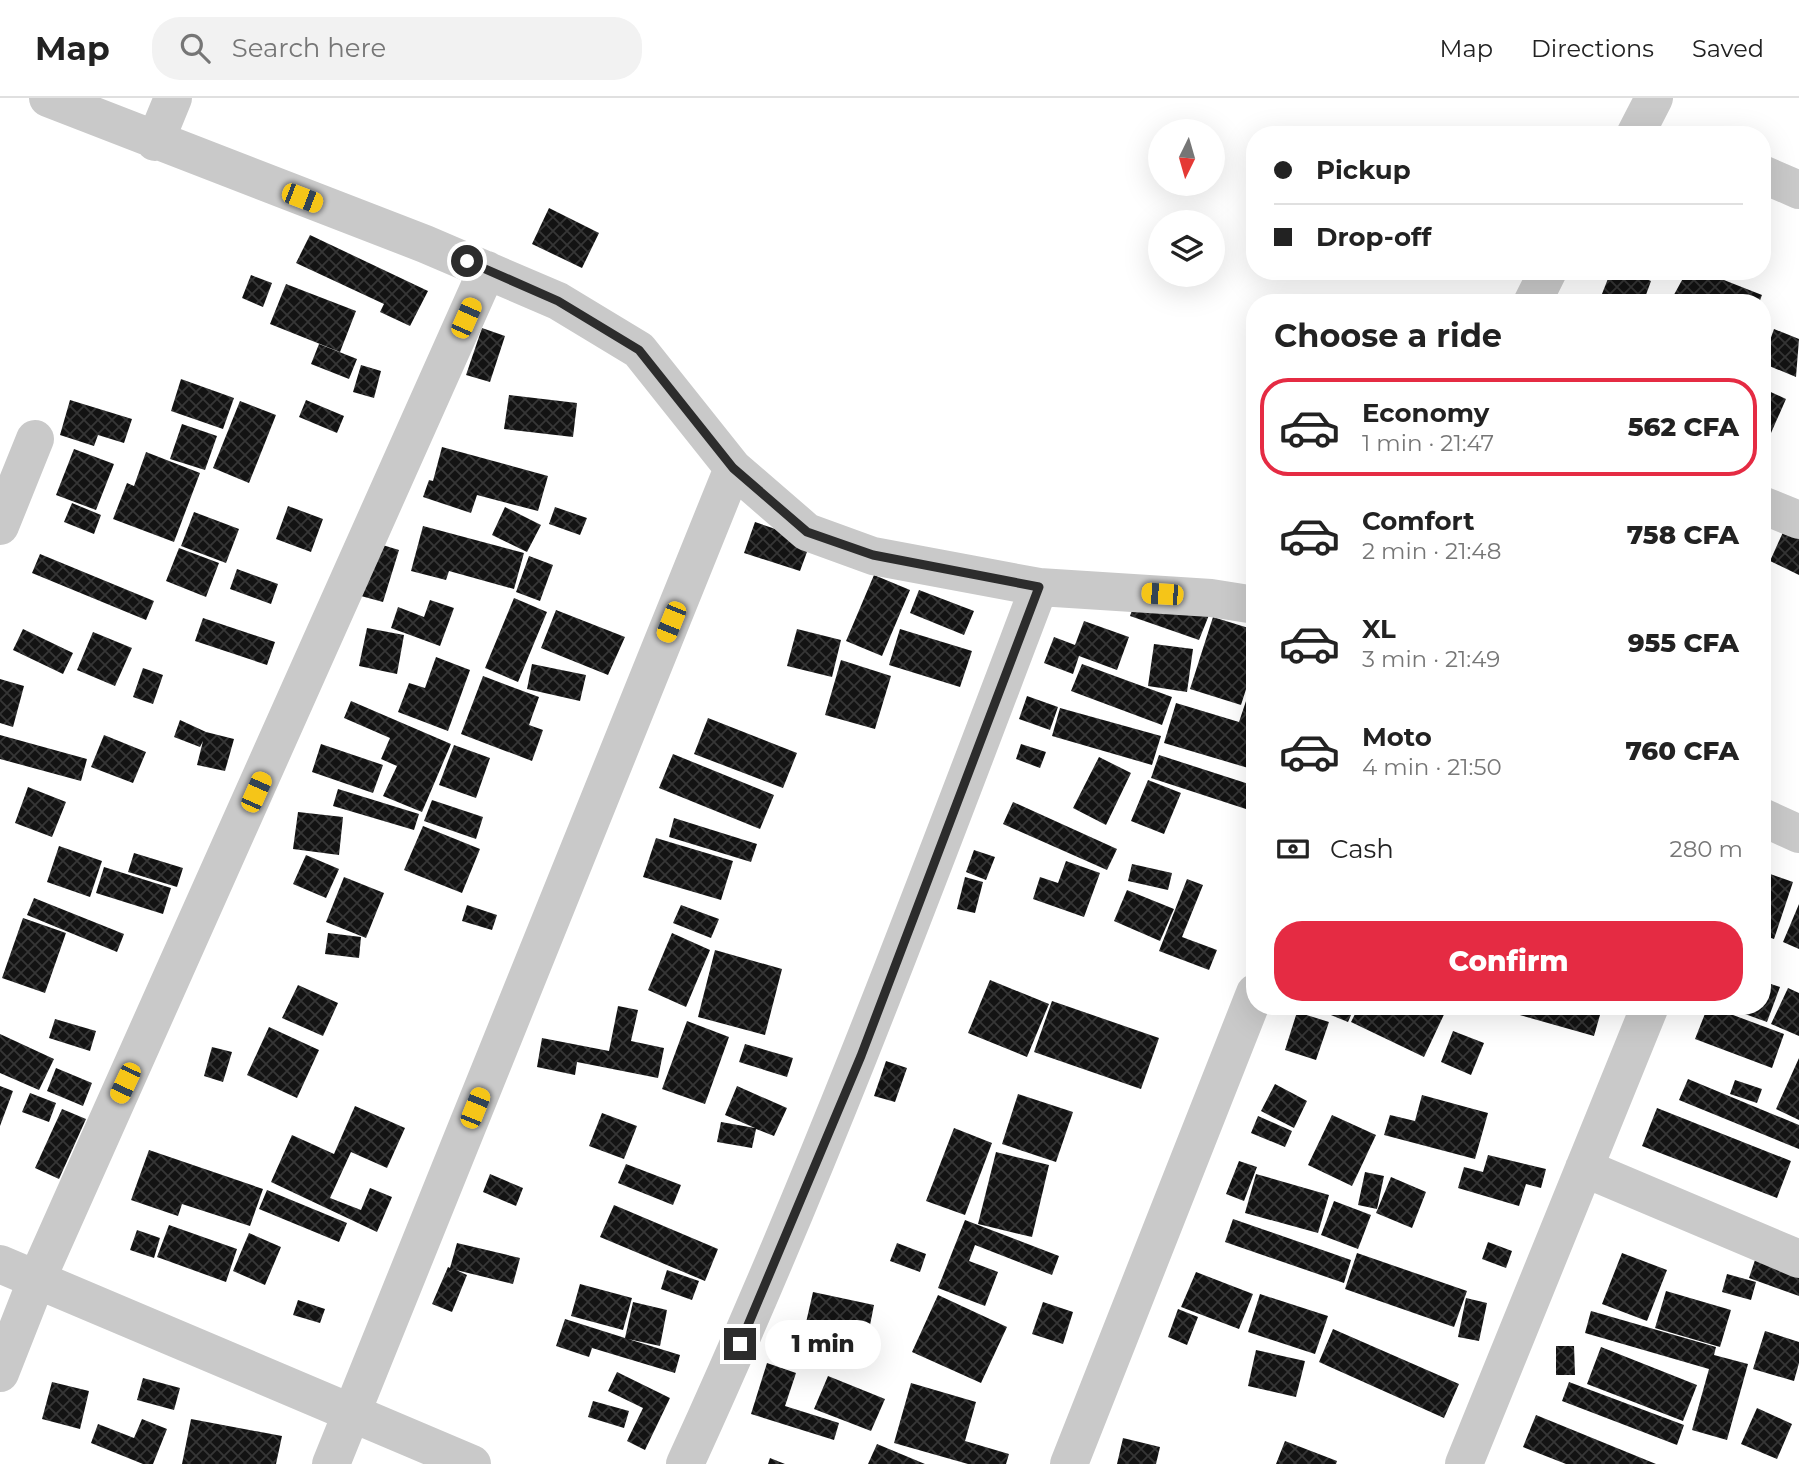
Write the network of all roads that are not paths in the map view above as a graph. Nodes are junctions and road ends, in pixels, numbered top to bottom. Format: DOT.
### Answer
graph roads {
  1 [pos="48,98"];
  2 [pos="173,98"];
  3 [pos="155,142"];
  4 [pos="1771,178"];
  5 [pos="1799,190"];
  6 [pos="487,270"];
  7 [pos="35,439"];
  8 [pos="733,468"];
  9 [pos="1771,509"];
  10 [pos="1799,520"];
  11 [pos="0,526"];
  12 [pos="1039,587"];
  13 [pos="1246,604"];
  14 [pos="1771,821"];
  15 [pos="1799,834"];
  16 [pos="1246,1015"];
  17 [pos="1646,1015"];
  18 [pos="1584,1168"];
  19 [pos="1799,1259"];
  20 [pos="0,1264"];
  21 [pos="37,1279"];
  22 [pos="0,1373"];
  23 [pos="351,1415"];
  24 [pos="331,1464"];
  25 [pos="472,1464"];
  26 [pos="685,1464"];
  27 [pos="1069,1464"];
  28 [pos="1464,1464"];
  1 -- 3 [label="street"];
  2 -- 3 [label="street"];
  3 -- 6 [label="street"];
  4 -- 5 [label="street"];
  6 -- 8 [label="street"];
  6 -- 21 [label="street"];
  7 -- 11 [label="street"];
  8 -- 12 [label="street"];
  8 -- 23 [label="street"];
  9 -- 10 [label="street"];
  12 -- 13 [label="street"];
  12 -- 26 [label="street"];
  14 -- 15 [label="street"];
  16 -- 27 [label="street"];
  17 -- 18 [label="street"];
  18 -- 19 [label="street"];
  18 -- 28 [label="street"];
  20 -- 21 [label="street"];
  21 -- 22 [label="street"];
  21 -- 23 [label="street"];
  23 -- 24 [label="street"];
  23 -- 25 [label="street"];
}
